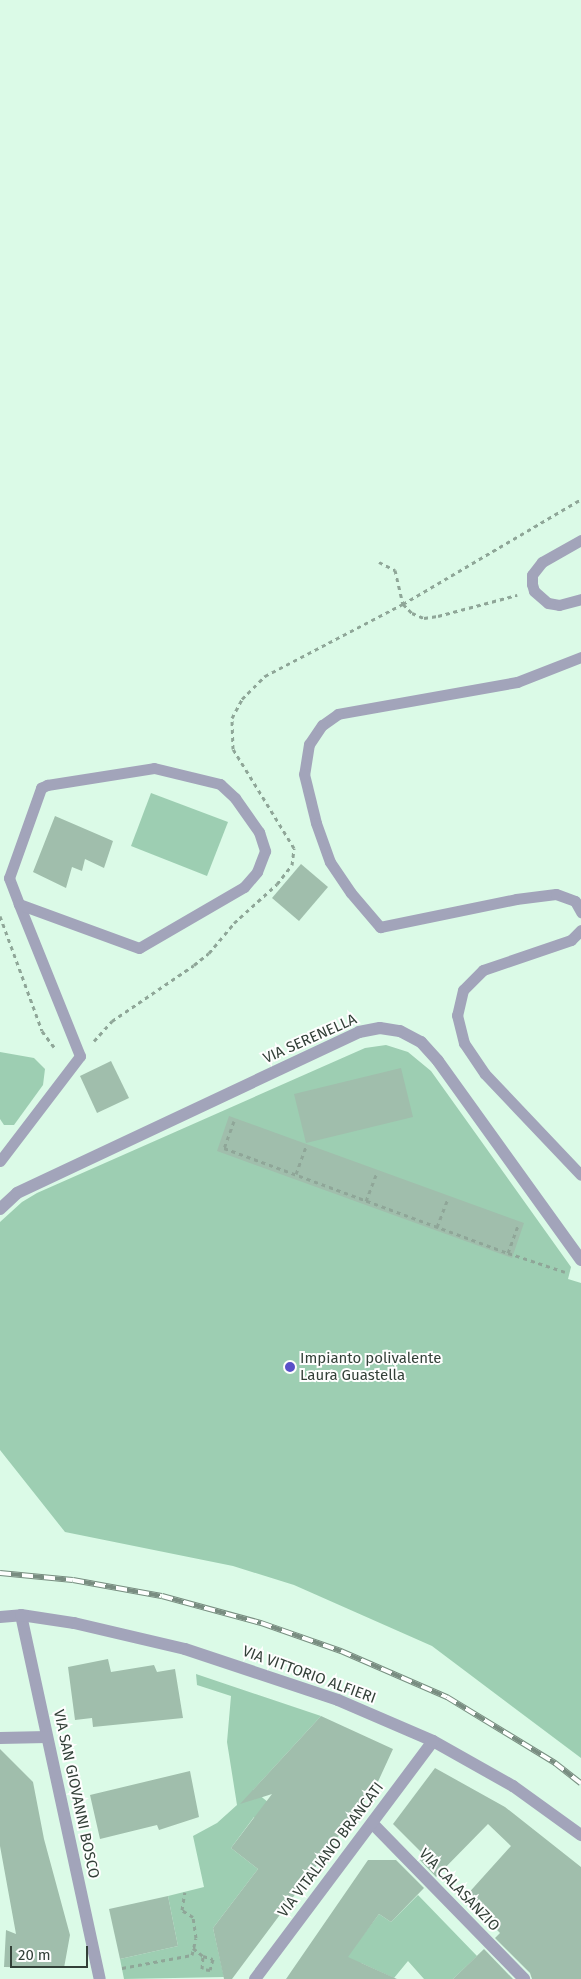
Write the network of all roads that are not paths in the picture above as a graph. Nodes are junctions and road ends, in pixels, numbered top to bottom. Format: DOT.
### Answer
graph roads {
  1 [pos="581,540"];
  2 [pos="581,599"];
  3 [pos="581,657"];
  4 [pos="19,904"];
  5 [pos="581,912"];
  6 [pos="581,930"];
  7 [pos="0,1161"];
  8 [pos="581,1175"];
  9 [pos="0,1209"];
  10 [pos="581,1260"];
  11 [pos="21,1615"];
  12 [pos="0,1617"];
  13 [pos="47,1737"];
  14 [pos="0,1738"];
  15 [pos="433,1741"];
  16 [pos="372,1823"];
  17 [pos="581,1835"];
  18 [pos="100,1979"];
  19 [pos="256,1979"];
  20 [pos="524,1979"];
  1 -- 2 [label="lane"];
  3 -- 5 [label="lane"];
  4 -- 4 [label="lane"];
  4 -- 7 [label="lane"];
  6 -- 8 [label="lane"];
  9 -- 10 [label="street, VIA SERENELLA"];
  11 -- 12 [label="street, VIA VITTORIO ALFIERI"];
  11 -- 13 [label="street, VIA SAN GIOVANNI BOSCO"];
  11 -- 15 [label="street, VIA VITTORIO ALFIERI"];
  13 -- 14 [label="street"];
  13 -- 18 [label="street, VIA SAN GIOVANNI BOSCO"];
  15 -- 16 [label="street, VIA VITALIANO BRANCATI"];
  15 -- 17 [label="street, VIA VITTORIO ALFIERI"];
  16 -- 19 [label="street, VIA VITALIANO BRANCATI"];
  16 -- 20 [label="street, VIA CALASANZIO"];
}
